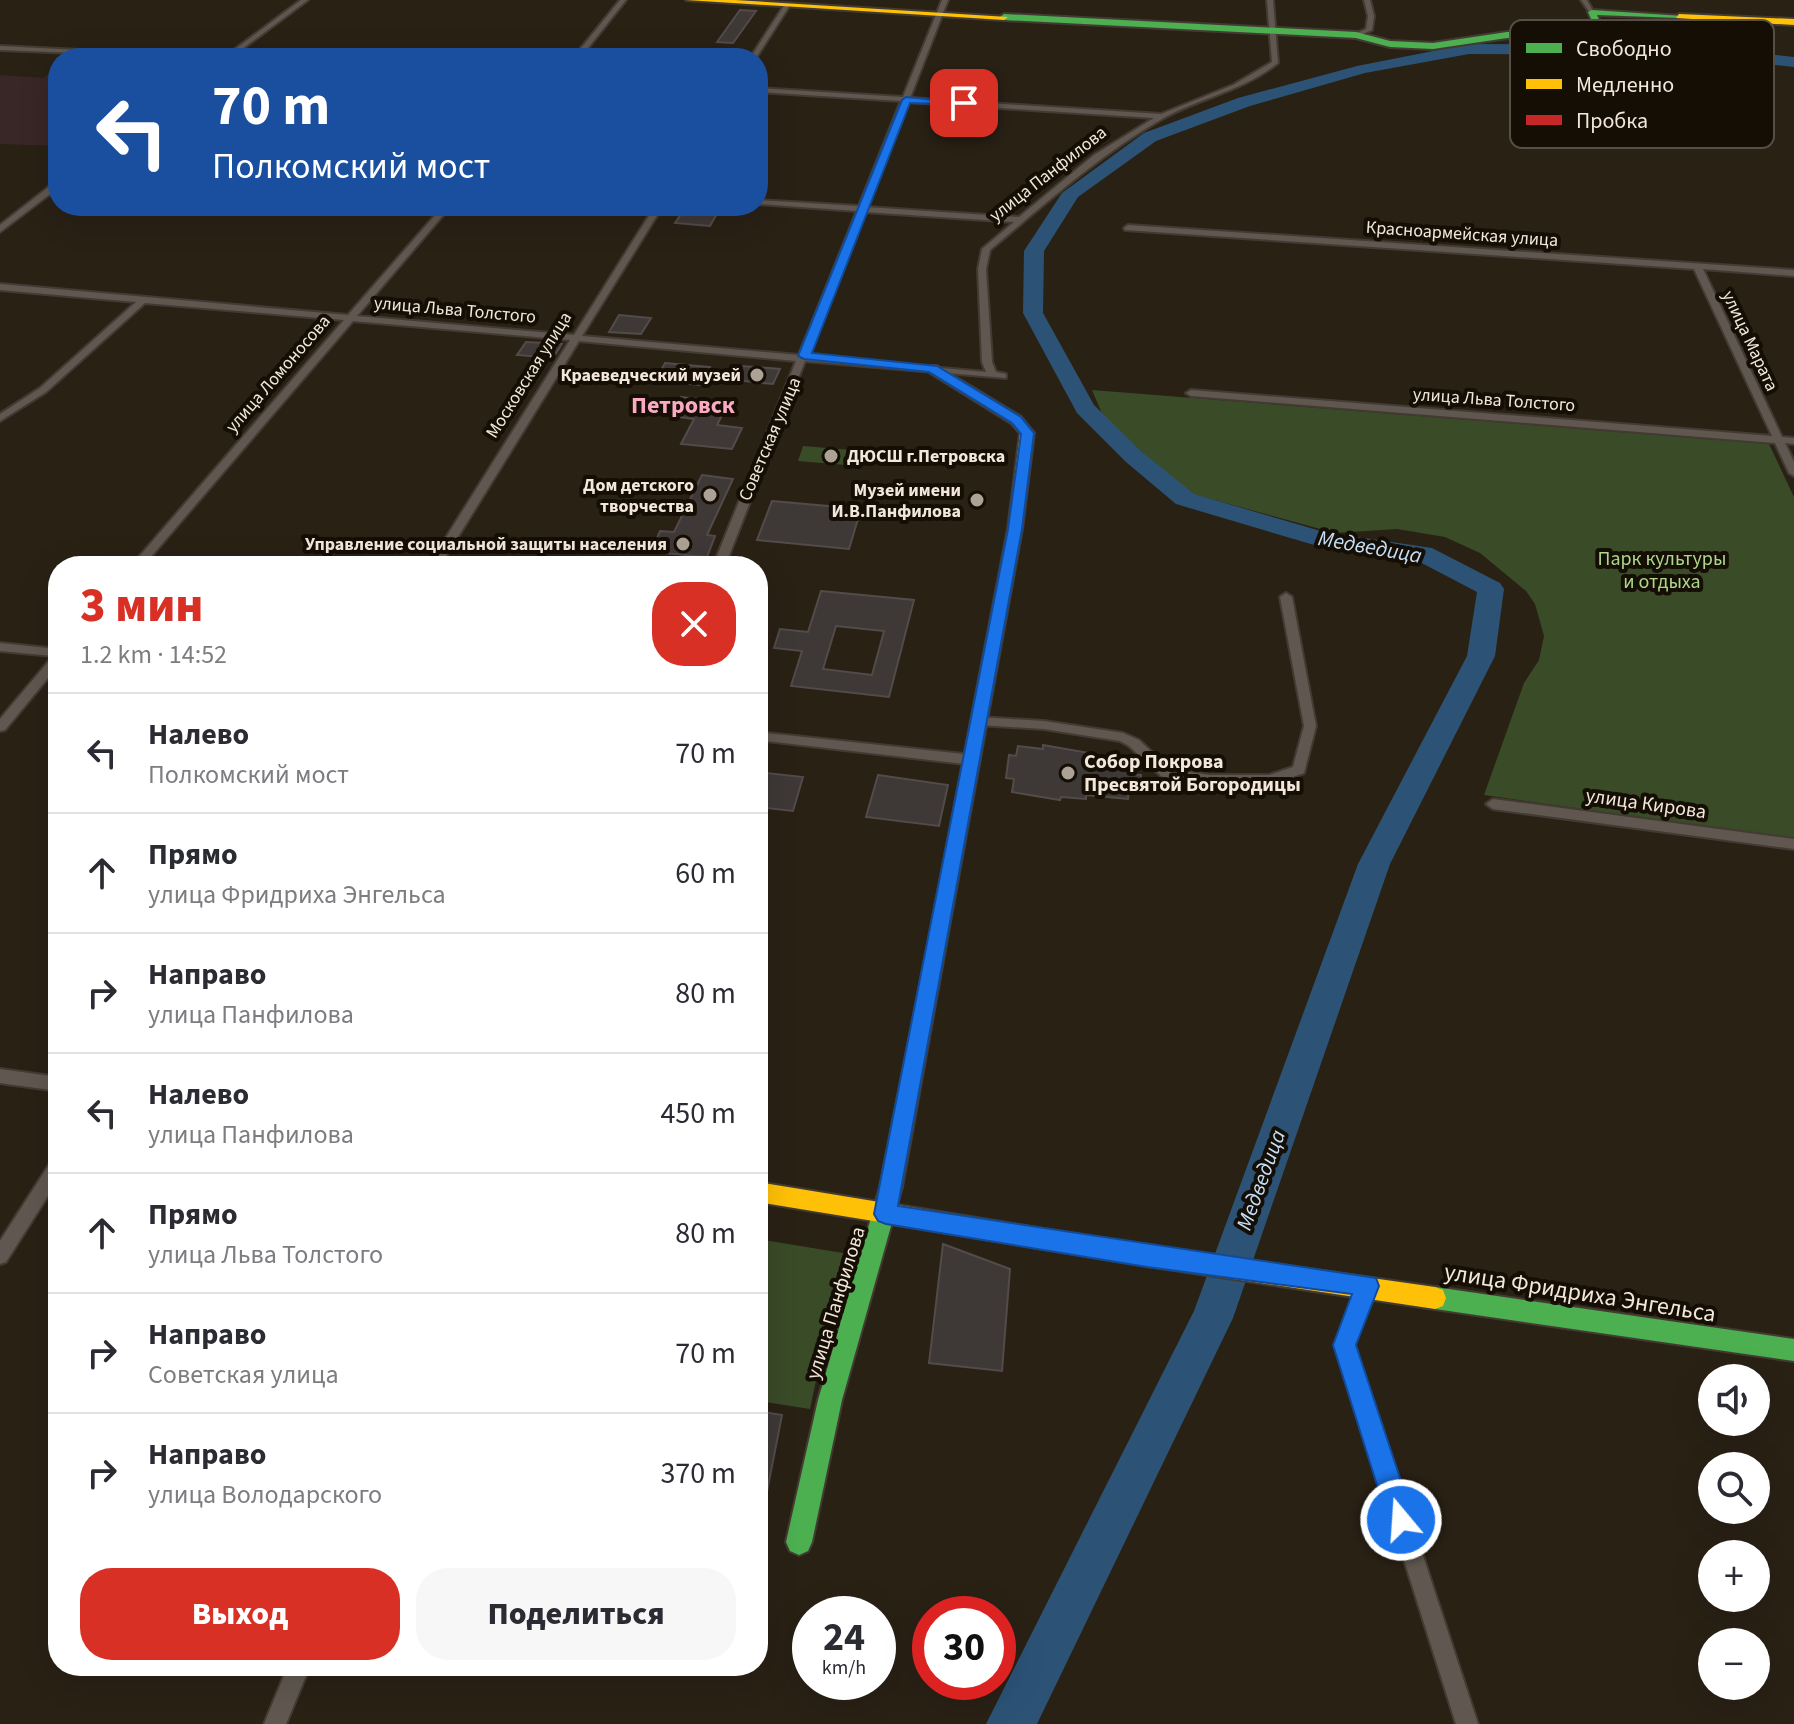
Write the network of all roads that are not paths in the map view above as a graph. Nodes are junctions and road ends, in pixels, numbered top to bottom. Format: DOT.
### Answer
graph roads {
  1 [pos="305,0"];
  2 [pos="623,0"];
  3 [pos="690,0"];
  4 [pos="1270,0"];
  5 [pos="1367,0"];
  6 [pos="789,2"];
  7 [pos="1588,6"];
  8 [pos="942,7"];
  9 [pos="1768,20"];
  10 [pos="1774,20"];
  11 [pos="1794,22"];
  12 [pos="1272,30"];
  13 [pos="1356,35"];
  14 [pos="1510,35"];
  15 [pos="0,48"];
  16 [pos="240,48"];
  17 [pos="584,48"];
  18 [pos="759,48"];
  19 [pos="48,50"];
  20 [pos="768,91"];
  21 [pos="906,100"];
  22 [pos="1162,116"];
  23 [pos="48,192"];
  24 [pos="768,203"];
  25 [pos="861,210"];
  26 [pos="438,216"];
  27 [pos="653,216"];
  28 [pos="1022,220"];
  29 [pos="1128,228"];
  30 [pos="0,229"];
  31 [pos="1697,266"];
  32 [pos="1794,273"];
  33 [pos="0,287"];
  34 [pos="143,300"];
  35 [pos="351,317"];
  36 [pos="577,337"];
  37 [pos="804,356"];
  38 [pos="933,369"];
  39 [pos="997,375"];
  40 [pos="1191,393"];
  41 [pos="0,418"];
  42 [pos="1779,440"];
  43 [pos="1794,441"];
  44 [pos="1794,473"];
  45 [pos="146,556"];
  46 [pos="440,556"];
  47 [pos="723,556"];
  48 [pos="1286,597"];
  49 [pos="0,647"];
  50 [pos="48,654"];
  51 [pos="48,667"];
  52 [pos="979,721"];
  53 [pos="0,727"];
  54 [pos="768,737"];
  55 [pos="973,760"];
  56 [pos="1493,804"];
  57 [pos="1794,844"];
  58 [pos="0,1076"];
  59 [pos="48,1083"];
  60 [pos="48,1181"];
  61 [pos="768,1194"];
  62 [pos="886,1214"];
  63 [pos="0,1256"];
  64 [pos="1363,1286"];
  65 [pos="1794,1350"];
  66 [pos="799,1542"];
  67 [pos="295,1676"];
  68 [pos="275,1724"];
  69 [pos="1467,1724"];
  1 -- 16 [label="street"];
  2 -- 17 [label="street"];
  3 -- 6 [label="street"];
  4 -- 12 [label="street"];
  5 -- 13 [label="street"];
  6 -- 8 [label="street"];
  6 -- 18 [label="street"];
  7 -- 9 [label="street"];
  8 -- 12 [label="street"];
  8 -- 21 [label="street, Советская улица"];
  10 -- 11 [label="street"];
  12 -- 13 [label="street"];
  12 -- 22 [label="street"];
  13 -- 14 [label="street"];
  15 -- 19 [label="street"];
  20 -- 21 [label="street"];
  21 -- 22 [label="street"];
  21 -- 25 [label="street, Советская улица"];
  22 -- 28 [label="street, улица Панфилова"];
  23 -- 30 [label="street"];
  24 -- 25 [label="street"];
  25 -- 28 [label="street"];
  25 -- 37 [label="street, Советская улица"];
  26 -- 35 [label="street, улица Ломоносова"];
  27 -- 36 [label="street, Московская улица"];
  28 -- 39 [label="street, улица Панфилова"];
  29 -- 31 [label="street, Красноармейская улица"];
  31 -- 32 [label="street, Красноармейская улица"];
  31 -- 42 [label="street, улица Марата"];
  33 -- 34 [label="street, улица Льва Толстого"];
  34 -- 35 [label="street, улица Льва Толстого"];
  34 -- 41 [label="street"];
  35 -- 36 [label="street, улица Льва Толстого"];
  35 -- 45 [label="street, улица Ломоносова"];
  36 -- 37 [label="street, улица Льва Толстого"];
  36 -- 46 [label="street, Московская улица"];
  37 -- 38 [label="street, улица Льва Толстого"];
  37 -- 47 [label="street, Советская улица"];
  38 -- 39 [label="street, улица Льва Толстого"];
  38 -- 52 [label="street, улица Панфилова"];
  40 -- 42 [label="street, улица Льва Толстого"];
  42 -- 43 [label="street, улица Льва Толстого"];
  42 -- 44 [label="street, улица Марата"];
  48 -- 52 [label="street"];
  49 -- 50 [label="street"];
  51 -- 53 [label="street"];
  52 -- 55 [label="street, улица Панфилова"];
  54 -- 55 [label="street"];
  55 -- 62 [label="street, улица Панфилова"];
  56 -- 57 [label="street, улица Кирова"];
  58 -- 59 [label="street"];
  60 -- 63 [label="street"];
  61 -- 62 [label="street"];
  62 -- 64 [label="street, улица Фридриха Энгельса"];
  62 -- 66 [label="street, улица Панфилова"];
  64 -- 65 [label="street, улица Фридриха Энгельса"];
  64 -- 69 [label="street"];
  67 -- 68 [label="street"];
}
